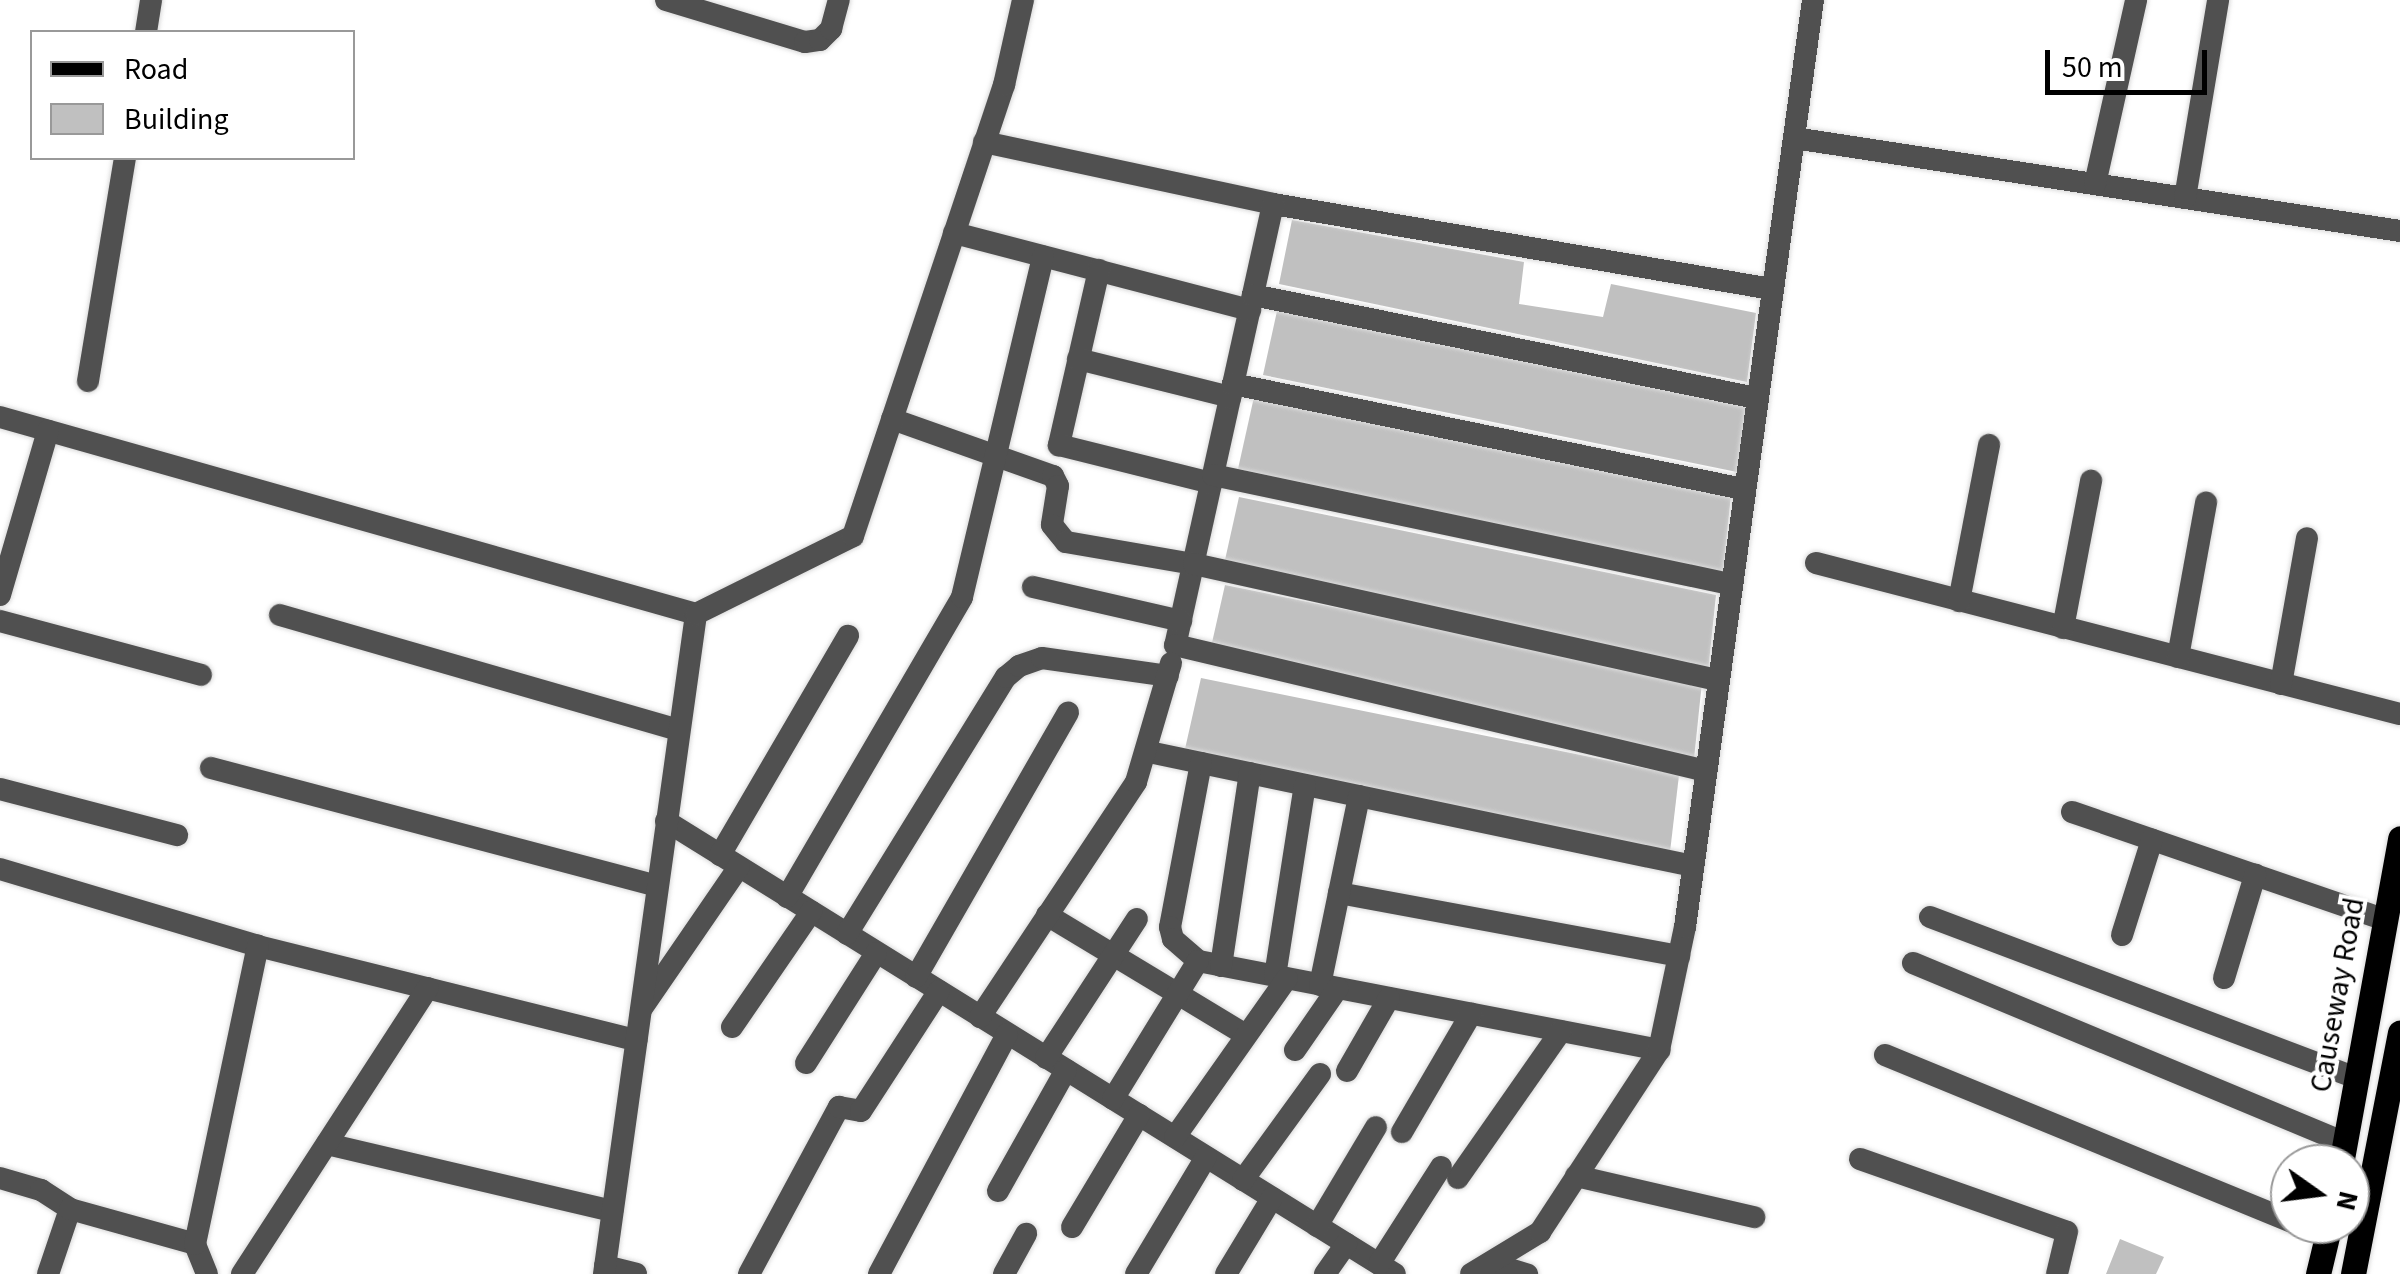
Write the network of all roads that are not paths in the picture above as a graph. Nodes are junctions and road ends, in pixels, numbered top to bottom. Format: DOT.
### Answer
graph roads {
  1 [pos="151,0"];
  2 [pos="666,0"];
  3 [pos="839,0"];
  4 [pos="1024,0"];
  5 [pos="1813,0"];
  6 [pos="2136,0"];
  7 [pos="2218,0"];
  8 [pos="146,30"];
  9 [pos="1794,138"];
  10 [pos="984,142"];
  11 [pos="125,160"];
  12 [pos="2096,184"];
  13 [pos="2185,198"];
  14 [pos="1273,204"];
  15 [pos="2400,231"];
  16 [pos="954,233"];
  17 [pos="1043,256"];
  18 [pos="1099,270"];
  19 [pos="1772,290"];
  20 [pos="1251,302"];
  21 [pos="1078,359"];
  22 [pos="88,380"];
  23 [pos="1232,391"];
  24 [pos="1756,398"];
  25 [pos="0,417"];
  26 [pos="892,419"];
  27 [pos="48,431"];
  28 [pos="1990,445"];
  29 [pos="994,458"];
  30 [pos="1212,479"];
  31 [pos="2091,480"];
  32 [pos="1743,489"];
  33 [pos="2206,503"];
  34 [pos="2307,538"];
  35 [pos="1816,563"];
  36 [pos="1194,564"];
  37 [pos="1730,584"];
  38 [pos="1033,586"];
  39 [pos="0,595"];
  40 [pos="1959,601"];
  41 [pos="696,614"];
  42 [pos="280,615"];
  43 [pos="1181,621"];
  44 [pos="0,622"];
  45 [pos="2063,628"];
  46 [pos="848,636"];
  47 [pos="1175,645"];
  48 [pos="2178,657"];
  49 [pos="201,675"];
  50 [pos="1168,676"];
  51 [pos="1717,680"];
  52 [pos="2281,684"];
  53 [pos="1068,714"];
  54 [pos="2400,714"];
  55 [pos="679,730"];
  56 [pos="1150,752"];
  57 [pos="1201,763"];
  58 [pos="211,768"];
  59 [pos="1706,771"];
  60 [pos="1250,773"];
  61 [pos="1305,784"];
  62 [pos="0,789"];
  63 [pos="1358,796"];
  64 [pos="2072,812"];
  65 [pos="666,822"];
  66 [pos="177,835"];
  67 [pos="2400,838"];
  68 [pos="2152,840"];
  69 [pos="730,861"];
  70 [pos="1693,866"];
  71 [pos="0,869"];
  72 [pos="2255,876"];
  73 [pos="657,886"];
  74 [pos="1339,894"];
  75 [pos="787,897"];
  76 [pos="811,912"];
  77 [pos="1048,915"];
  78 [pos="1930,917"];
  79 [pos="1137,919"];
  80 [pos="2385,920"];
  81 [pos="847,934"];
  82 [pos="2122,935"];
  83 [pos="258,946"];
  84 [pos="876,953"];
  85 [pos="1114,955"];
  86 [pos="1679,956"];
  87 [pos="1210,963"];
  88 [pos="1914,963"];
  89 [pos="916,977"];
  90 [pos="1281,977"];
  91 [pos="2224,978"];
  92 [pos="1329,986"];
  93 [pos="428,988"];
  94 [pos="939,991"];
  95 [pos="1174,992"];
  96 [pos="1389,998"];
  97 [pos="640,1010"];
  98 [pos="1471,1014"];
  99 [pos="980,1017"];
  100 [pos="732,1027"];
  101 [pos="1561,1031"];
  102 [pos="2400,1033"];
  103 [pos="1007,1034"];
  104 [pos="1246,1035"];
  105 [pos="636,1040"];
  106 [pos="1295,1050"];
  107 [pos="1659,1050"];
  108 [pos="1885,1055"];
  109 [pos="806,1063"];
  110 [pos="1056,1064"];
  111 [pos="1347,1070"];
  112 [pos="1320,1074"];
  113 [pos="2356,1078"];
  114 [pos="1113,1099"];
  115 [pos="2393,1113"];
  116 [pos="1139,1116"];
  117 [pos="1376,1127"];
  118 [pos="1402,1132"];
  119 [pos="1175,1138"];
  120 [pos="327,1144"];
  121 [pos="2321,1144"];
  122 [pos="2345,1144"];
  123 [pos="1206,1157"];
  124 [pos="1860,1159"];
  125 [pos="1576,1176"];
  126 [pos="0,1178"];
  127 [pos="1243,1180"];
  128 [pos="998,1190"];
  129 [pos="1272,1198"];
  130 [pos="70,1209"];
  131 [pos="612,1211"];
  132 [pos="2270,1213"];
  133 [pos="1754,1217"];
  134 [pos="1317,1226"];
  135 [pos="1072,1227"];
  136 [pos="1026,1234"];
  137 [pos="195,1244"];
  138 [pos="1346,1244"];
  139 [pos="2326,1244"];
  140 [pos="1480,1268"];
  141 [pos="1387,1269"];
  142 [pos="604,1270"];
  143 [pos="48,1274"];
  144 [pos="207,1274"];
  145 [pos="242,1274"];
  146 [pos="636,1274"];
  147 [pos="748,1274"];
  148 [pos="879,1274"];
  149 [pos="1004,1274"];
  150 [pos="1136,1274"];
  151 [pos="1226,1274"];
  152 [pos="1325,1274"];
  153 [pos="1527,1274"];
  154 [pos="2057,1274"];
  155 [pos="2318,1274"];
  156 [pos="2353,1274"];
  1 -- 8 [label="street"];
  2 -- 3 [label="street"];
  4 -- 10 [label="street"];
  5 -- 9 [label="street"];
  6 -- 12 [label="street"];
  7 -- 13 [label="street"];
  9 -- 12 [label="street"];
  9 -- 19 [label="street"];
  10 -- 14 [label="street"];
  10 -- 16 [label="street"];
  11 -- 22 [label="street"];
  12 -- 13 [label="street"];
  13 -- 15 [label="street"];
  14 -- 19 [label="street"];
  14 -- 20 [label="street"];
  16 -- 17 [label="street"];
  16 -- 26 [label="street"];
  17 -- 18 [label="street"];
  17 -- 29 [label="street"];
  18 -- 20 [label="street"];
  18 -- 21 [label="street"];
  19 -- 24 [label="street"];
  20 -- 23 [label="street"];
  20 -- 24 [label="street"];
  21 -- 23 [label="street"];
  21 -- 30 [label="street"];
  23 -- 30 [label="street"];
  23 -- 32 [label="street"];
  24 -- 32 [label="street"];
  25 -- 27 [label="street"];
  26 -- 29 [label="street"];
  26 -- 41 [label="street"];
  27 -- 39 [label="street"];
  27 -- 41 [label="street"];
  28 -- 40 [label="street"];
  29 -- 36 [label="street"];
  29 -- 75 [label="street"];
  30 -- 36 [label="street"];
  30 -- 37 [label="street"];
  31 -- 45 [label="street"];
  32 -- 37 [label="street"];
  33 -- 48 [label="street"];
  34 -- 52 [label="street"];
  35 -- 40 [label="street"];
  36 -- 43 [label="street"];
  36 -- 51 [label="street"];
  37 -- 51 [label="street"];
  38 -- 43 [label="street"];
  40 -- 45 [label="street"];
  41 -- 55 [label="street"];
  42 -- 55 [label="street"];
  43 -- 47 [label="street"];
  44 -- 49 [label="street"];
  45 -- 48 [label="street"];
  46 -- 69 [label="street"];
  47 -- 50 [label="street"];
  47 -- 59 [label="street"];
  48 -- 52 [label="street"];
  50 -- 56 [label="street"];
  50 -- 81 [label="street"];
  51 -- 59 [label="street"];
  52 -- 54 [label="street"];
  53 -- 89 [label="street"];
  55 -- 65 [label="street"];
  56 -- 57 [label="street"];
  56 -- 77 [label="street"];
  57 -- 60 [label="street"];
  57 -- 87 [label="street"];
  58 -- 73 [label="street"];
  59 -- 70 [label="street"];
  60 -- 61 [label="street"];
  60 -- 87 [label="street"];
  61 -- 63 [label="street"];
  61 -- 90 [label="street"];
  62 -- 66 [label="street"];
  63 -- 70 [label="street"];
  63 -- 74 [label="street"];
  64 -- 68 [label="street"];
  65 -- 69 [label="street"];
  65 -- 73 [label="street"];
  67 -- 80 [label="main road, Causeway Road"];
  68 -- 72 [label="street"];
  68 -- 82 [label="street"];
  69 -- 75 [label="street"];
  69 -- 97 [label="street"];
  70 -- 86 [label="street"];
  71 -- 83 [label="street"];
  72 -- 80 [label="street"];
  72 -- 91 [label="street"];
  73 -- 97 [label="street"];
  74 -- 86 [label="street"];
  74 -- 92 [label="street"];
  75 -- 76 [label="street"];
  76 -- 81 [label="street"];
  76 -- 100 [label="street"];
  77 -- 85 [label="street"];
  77 -- 99 [label="street"];
  78 -- 113 [label="street"];
  79 -- 85 [label="street"];
  80 -- 113 [label="main road, Causeway Road"];
  81 -- 84 [label="street"];
  83 -- 93 [label="street"];
  83 -- 137 [label="street"];
  84 -- 89 [label="street"];
  84 -- 109 [label="street"];
  85 -- 95 [label="street"];
  85 -- 110 [label="street"];
  86 -- 107 [label="street"];
  87 -- 90 [label="street"];
  87 -- 95 [label="street"];
  88 -- 121 [label="street"];
  89 -- 94 [label="street"];
  90 -- 92 [label="street"];
  90 -- 104 [label="street"];
  92 -- 96 [label="street"];
  92 -- 106 [label="street"];
  93 -- 105 [label="street"];
  93 -- 120 [label="street"];
  94 -- 99 [label="street"];
  94 -- 147 [label="street"];
  95 -- 104 [label="street"];
  95 -- 114 [label="street"];
  96 -- 98 [label="street"];
  96 -- 111 [label="street"];
  97 -- 105 [label="street"];
  98 -- 101 [label="street"];
  98 -- 118 [label="street"];
  99 -- 103 [label="street"];
  101 -- 107 [label="street"];
  101 -- 141 [label="street"];
  102 -- 115 [label="main road"];
  103 -- 110 [label="street"];
  103 -- 148 [label="street"];
  104 -- 119 [label="street"];
  105 -- 131 [label="street"];
  107 -- 125 [label="street"];
  108 -- 132 [label="street"];
  110 -- 114 [label="street"];
  110 -- 128 [label="street"];
  112 -- 127 [label="street"];
  113 -- 122 [label="main road, Causeway Road"];
  114 -- 116 [label="street"];
  115 -- 156 [label="main road"];
  116 -- 119 [label="street"];
  116 -- 135 [label="street"];
  117 -- 134 [label="street"];
  119 -- 123 [label="street"];
  120 -- 131 [label="street"];
  120 -- 145 [label="street"];
  123 -- 127 [label="street"];
  123 -- 150 [label="street"];
  124 -- 154 [label="street"];
  125 -- 133 [label="street"];
  125 -- 140 [label="street"];
  126 -- 130 [label="street"];
  127 -- 129 [label="street"];
  129 -- 134 [label="street"];
  129 -- 151 [label="street"];
  130 -- 137 [label="street"];
  130 -- 143 [label="street"];
  131 -- 142 [label="street"];
  134 -- 138 [label="street"];
  136 -- 149 [label="street"];
  137 -- 144 [label="street"];
  138 -- 141 [label="street"];
  138 -- 152 [label="street"];
  139 -- 155 [label="main road"];
  140 -- 153 [label="street"];
  142 -- 146 [label="street"];
}
